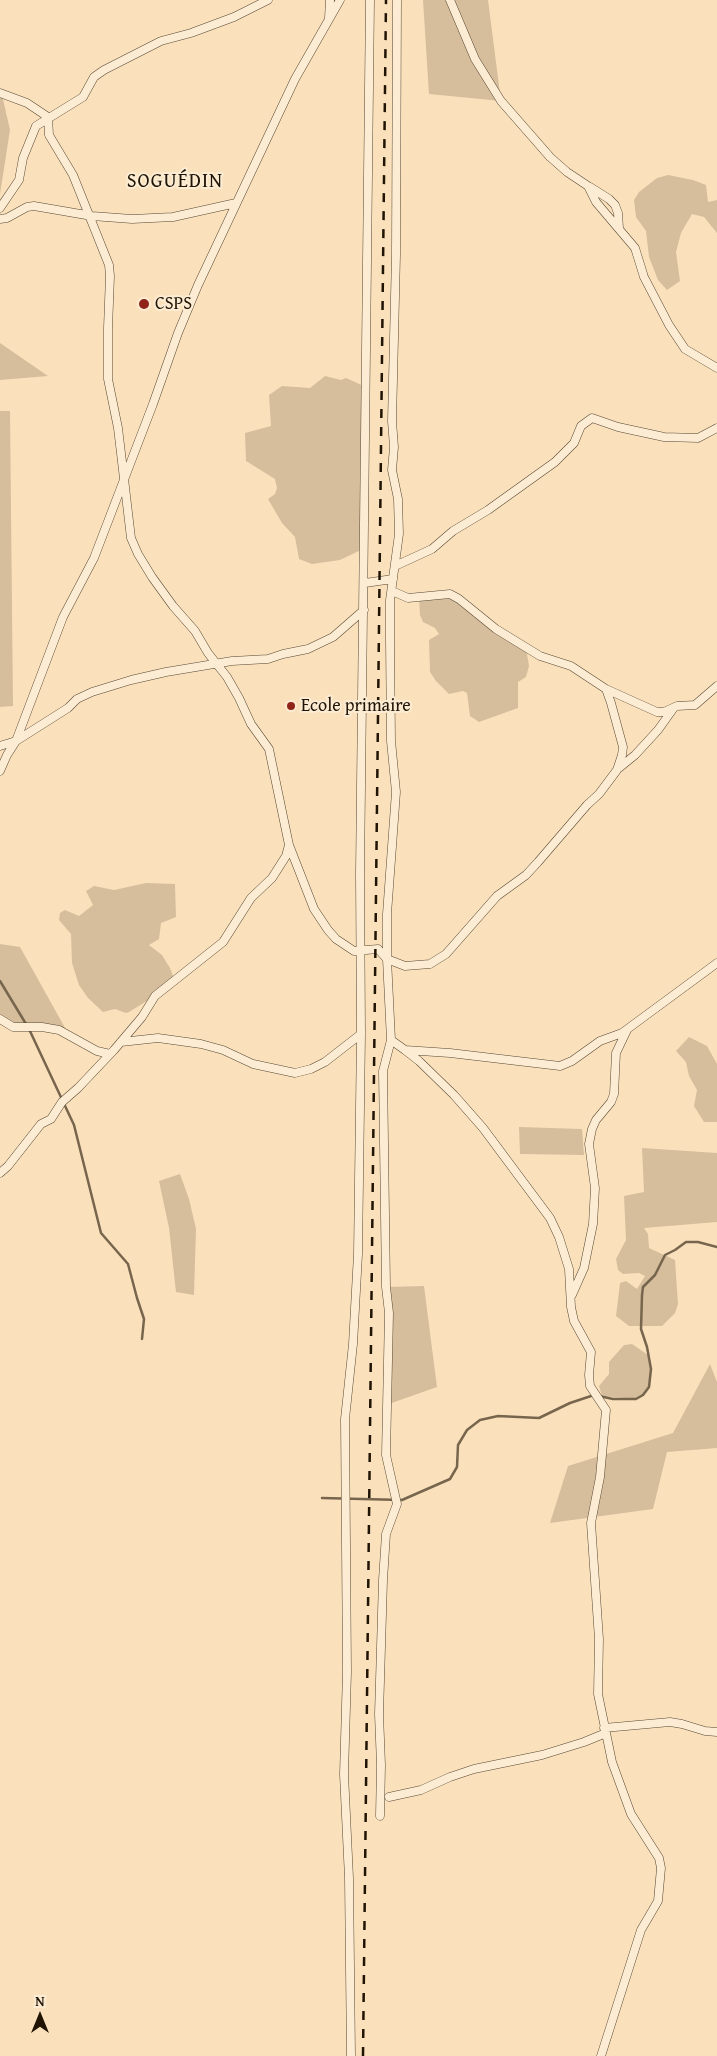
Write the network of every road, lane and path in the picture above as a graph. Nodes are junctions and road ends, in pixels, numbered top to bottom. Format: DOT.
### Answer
graph roads {
  1 [pos="268,0"];
  2 [pos="330,0"];
  3 [pos="340,0"];
  4 [pos="370,0"];
  5 [pos="397,0"];
  6 [pos="450,0"];
  7 [pos="329,22"];
  8 [pos="0,93"];
  9 [pos="48,118"];
  10 [pos="588,186"];
  11 [pos="236,203"];
  12 [pos="0,208"];
  13 [pos="89,215"];
  14 [pos="0,219"];
  15 [pos="619,228"];
  16 [pos="717,368"];
  17 [pos="717,428"];
  18 [pos="125,476"];
  19 [pos="394,566"];
  20 [pos="393,579"];
  21 [pos="364,584"];
  22 [pos="392,591"];
  23 [pos="364,610"];
  24 [pos="218,665"];
  25 [pos="717,686"];
  26 [pos="606,689"];
  27 [pos="674,707"];
  28 [pos="16,741"];
  29 [pos="0,746"];
  30 [pos="617,770"];
  31 [pos="0,771"];
  32 [pos="289,845"];
  33 [pos="360,952"];
  34 [pos="387,959"];
  35 [pos="717,963"];
  36 [pos="0,1019"];
  37 [pos="628,1029"];
  38 [pos="361,1034"];
  39 [pos="391,1040"];
  40 [pos="120,1042"];
  41 [pos="405,1050"];
  42 [pos="110,1054"];
  43 [pos="0,1173"];
  44 [pos="570,1299"];
  45 [pos="605,1730"];
  46 [pos="717,1732"];
  47 [pos="389,1797"];
  48 [pos="380,1816"];
  49 [pos="351,2056"];
  50 [pos="601,2056"];
  1 -- 9 [label="street"];
  2 -- 7 [label="street"];
  3 -- 7 [label="street"];
  4 -- 21 [label="street"];
  5 -- 19 [label="street"];
  6 -- 10 [label="street"];
  7 -- 11 [label="street"];
  8 -- 9 [label="street"];
  9 -- 12 [label="street"];
  9 -- 13 [label="street"];
  10 -- 15 [label="street"];
  10 -- 15 [label="street"];
  11 -- 13 [label="street"];
  11 -- 18 [label="street"];
  13 -- 14 [label="street"];
  13 -- 18 [label="street"];
  15 -- 16 [label="street"];
  17 -- 19 [label="street"];
  18 -- 24 [label="street"];
  18 -- 28 [label="street"];
  19 -- 20 [label="street"];
  20 -- 21 [label="street"];
  20 -- 22 [label="street"];
  21 -- 23 [label="street"];
  22 -- 26 [label="street"];
  22 -- 34 [label="street"];
  23 -- 24 [label="street"];
  23 -- 33 [label="street"];
  24 -- 28 [label="street"];
  24 -- 32 [label="street"];
  25 -- 27 [label="street"];
  26 -- 27 [label="street"];
  26 -- 30 [label="street"];
  27 -- 30 [label="street"];
  28 -- 29 [label="street"];
  28 -- 31 [label="street"];
  30 -- 34 [label="street"];
  32 -- 33 [label="street"];
  32 -- 40 [label="street"];
  33 -- 34 [label="street"];
  33 -- 38 [label="street"];
  34 -- 39 [label="street"];
  35 -- 37 [label="street"];
  36 -- 42 [label="street"];
  37 -- 41 [label="street"];
  37 -- 44 [label="street"];
  38 -- 40 [label="street"];
  38 -- 49 [label="street"];
  39 -- 41 [label="street"];
  39 -- 48 [label="street"];
  40 -- 42 [label="street"];
  41 -- 44 [label="street"];
  42 -- 43 [label="street"];
  44 -- 45 [label="street"];
  45 -- 46 [label="street"];
  45 -- 47 [label="street"];
  45 -- 50 [label="street"];
}
